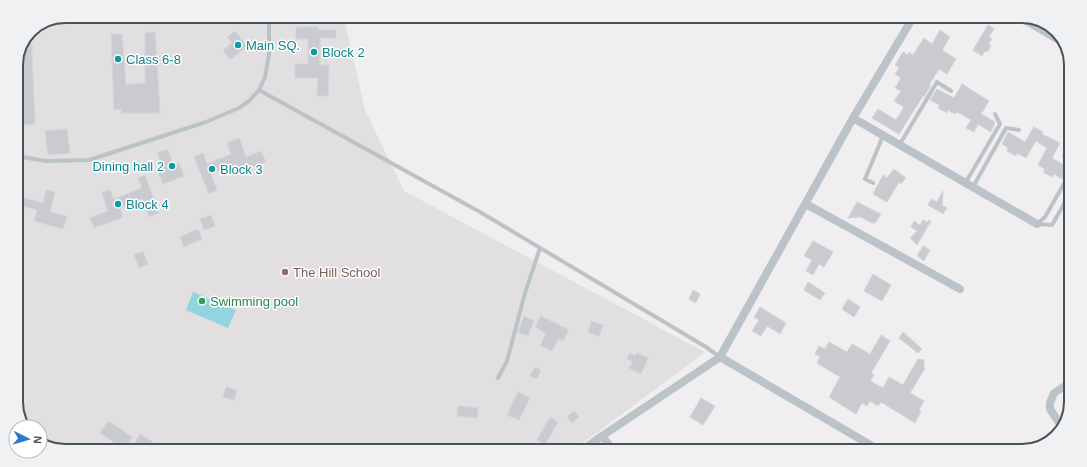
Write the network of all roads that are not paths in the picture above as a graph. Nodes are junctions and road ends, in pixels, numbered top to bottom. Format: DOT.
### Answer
graph roads {
  1 [pos="269,23"];
  2 [pos="910,23"];
  3 [pos="1033,25"];
  4 [pos="1053,37"];
  5 [pos="259,90"];
  6 [pos="951,91"];
  7 [pos="995,114"];
  8 [pos="853,118"];
  9 [pos="1019,130"];
  10 [pos="884,135"];
  11 [pos="900,144"];
  12 [pos="23,157"];
  13 [pos="966,182"];
  14 [pos="873,183"];
  15 [pos="1064,184"];
  16 [pos="973,187"];
  17 [pos="806,204"];
  18 [pos="1064,204"];
  19 [pos="1037,224"];
  20 [pos="540,248"];
  21 [pos="960,289"];
  22 [pos="720,357"];
  23 [pos="498,378"];
  24 [pos="1064,387"];
  25 [pos="1059,422"];
  26 [pos="602,436"];
  27 [pos="591,444"];
  28 [pos="608,444"];
  29 [pos="869,444"];
  1 -- 5 [label="lane"];
  2 -- 8 [label="street"];
  3 -- 4 [label="street"];
  5 -- 12 [label="lane"];
  5 -- 20 [label="lane"];
  6 -- 11 [label="lane"];
  7 -- 13 [label="lane"];
  8 -- 10 [label="street"];
  8 -- 17 [label="street"];
  9 -- 16 [label="lane"];
  10 -- 11 [label="street"];
  10 -- 14 [label="lane"];
  11 -- 13 [label="street"];
  13 -- 16 [label="street"];
  15 -- 19 [label="lane"];
  16 -- 19 [label="street"];
  17 -- 21 [label="street"];
  17 -- 22 [label="street"];
  18 -- 19 [label="lane"];
  20 -- 22 [label="lane"];
  20 -- 23 [label="lane"];
  22 -- 26 [label="street"];
  22 -- 29 [label="street"];
  24 -- 25 [label="street"];
  26 -- 27 [label="street"];
  26 -- 28 [label="street"];
}
